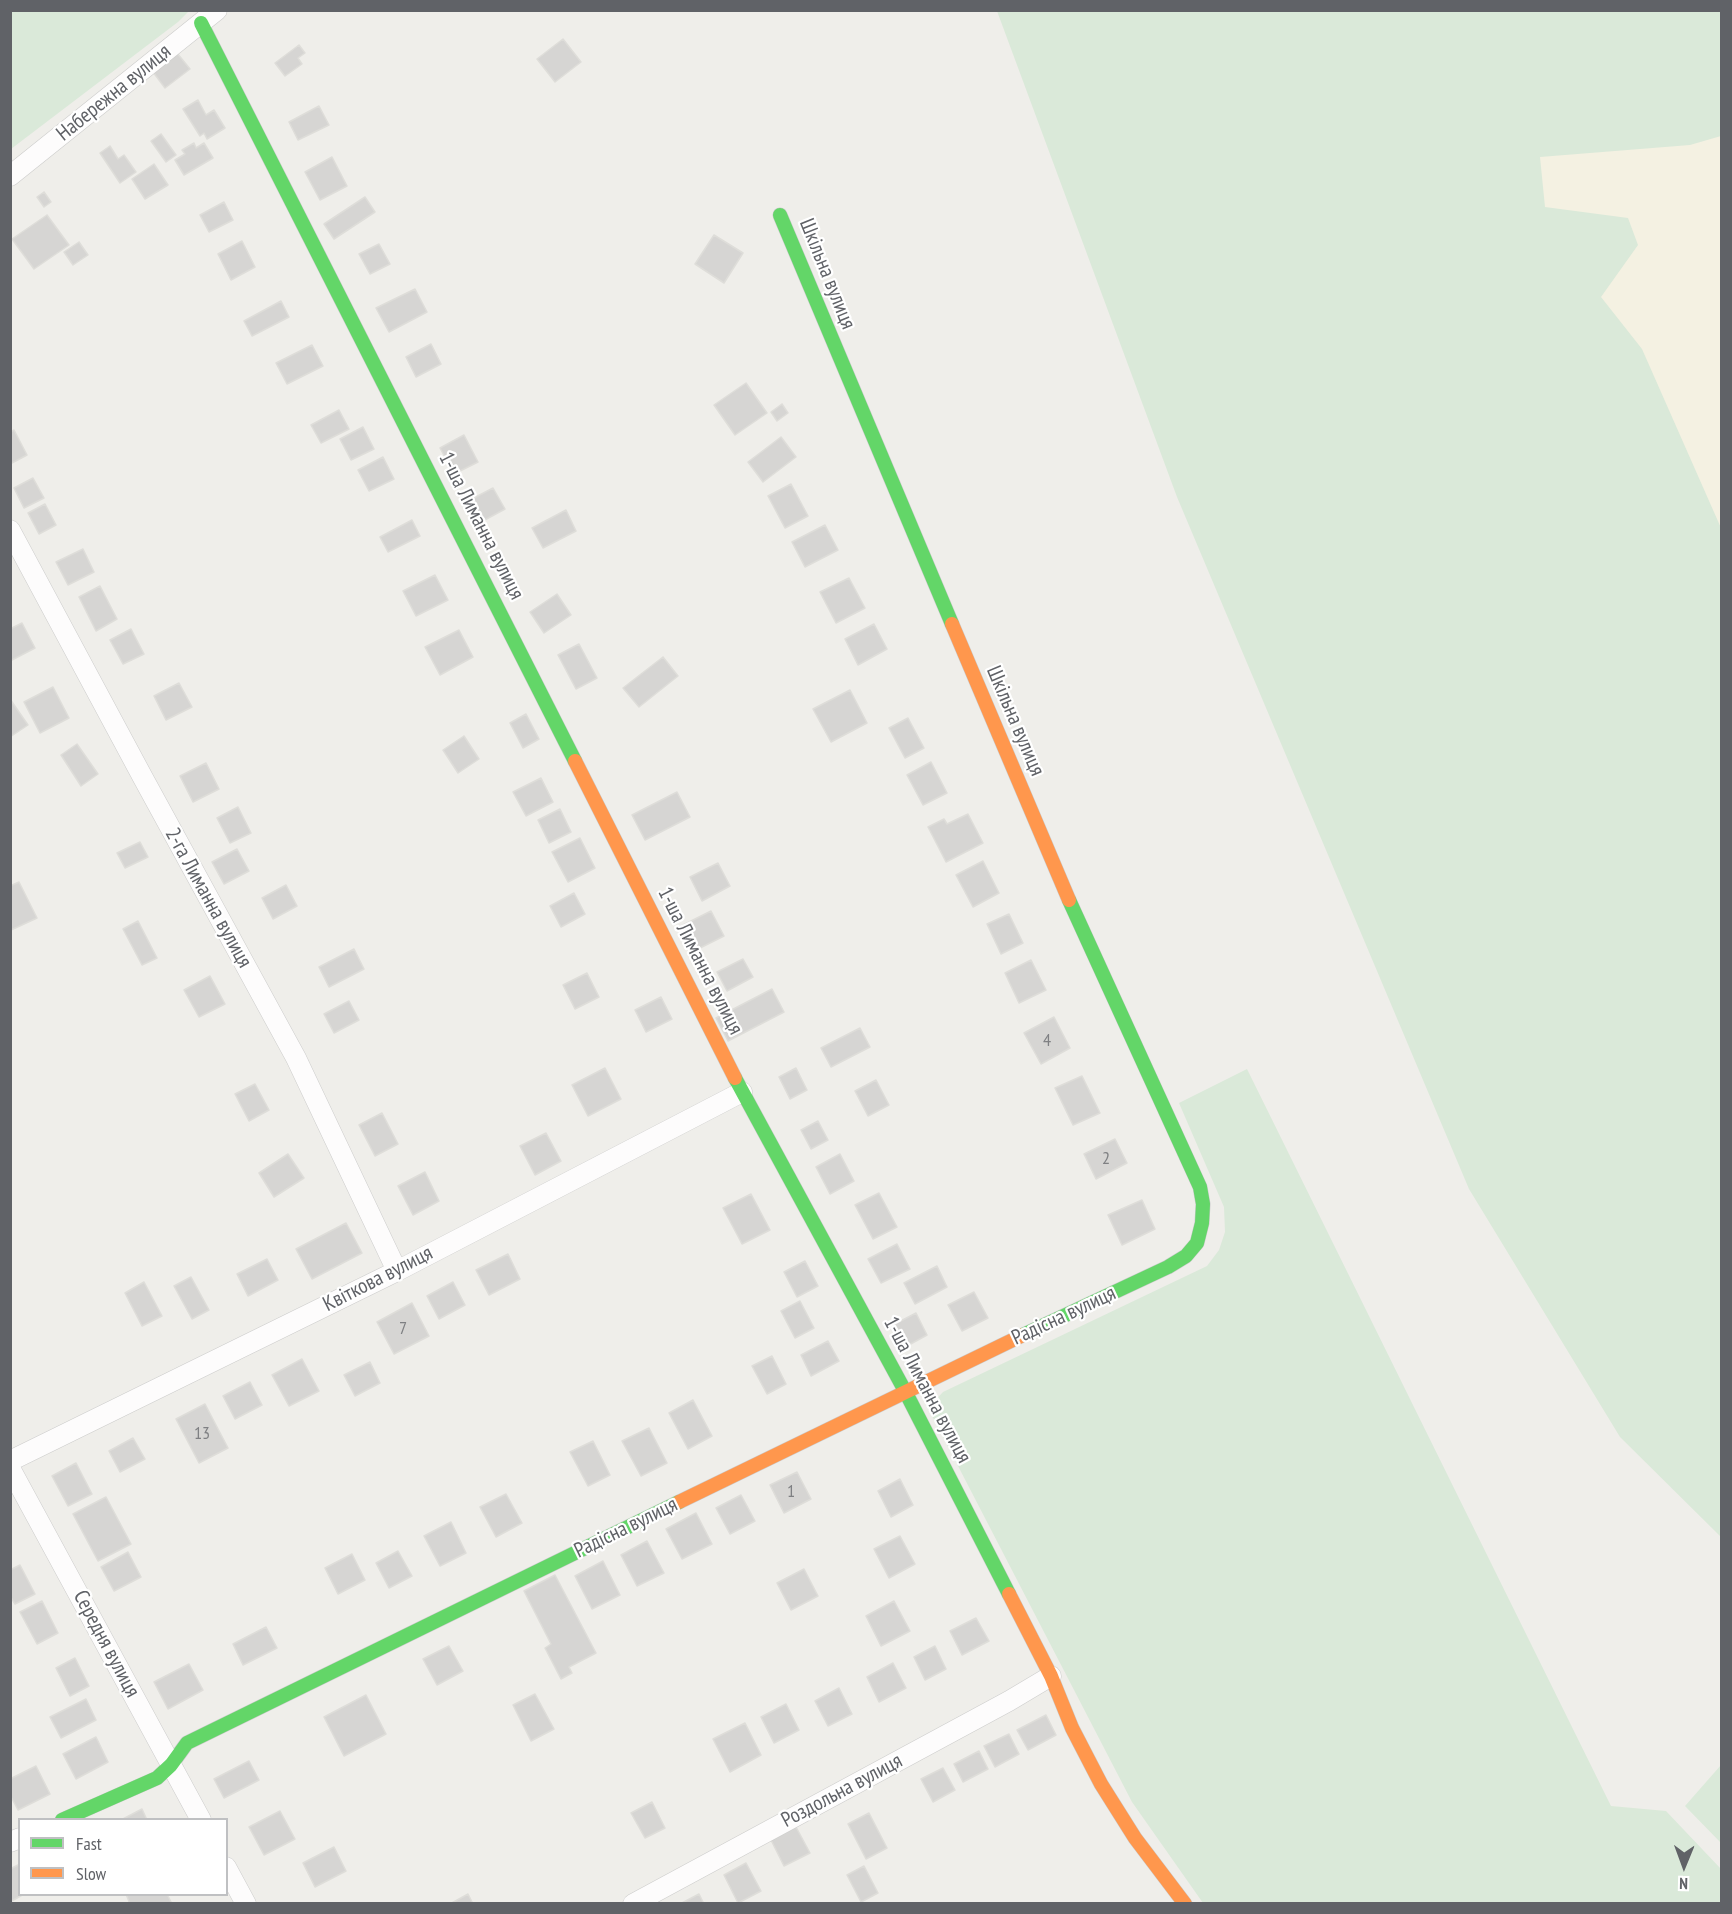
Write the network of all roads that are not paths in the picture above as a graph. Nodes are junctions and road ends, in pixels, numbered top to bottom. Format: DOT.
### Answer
graph roads {
  1 [pos="217,10"];
  2 [pos="201,23"];
  3 [pos="10,176"];
  4 [pos="780,215"];
  5 [pos="10,530"];
  6 [pos="742,1092"];
  7 [pos="1197,1243"];
  8 [pos="397,1271"];
  9 [pos="905,1391"];
  10 [pos="10,1461"];
  11 [pos="10,1468"];
  12 [pos="1051,1676"];
  13 [pos="171,1766"];
  14 [pos="67,1818"];
  15 [pos="200,1818"];
  16 [pos="228,1871"];
  17 [pos="246,1904"];
  18 [pos="633,1904"];
  19 [pos="1185,1904"];
  1 -- 2 [label="street, Набережна вулиця"];
  2 -- 3 [label="street, Набережна вулиця"];
  2 -- 6 [label="street, 1-ша Лиманна вулиця"];
  4 -- 7 [label="street, Шкільна вулиця"];
  5 -- 8 [label="street, 2-га Лиманна вулиця"];
  6 -- 8 [label="street, Квіткова вулиця"];
  6 -- 9 [label="street, 1-ша Лиманна вулиця"];
  7 -- 9 [label="street, Радісна вулиця"];
  8 -- 10 [label="street, Квіткова вулиця"];
  9 -- 12 [label="street, 1-ша Лиманна вулиця"];
  9 -- 13 [label="street, Радісна вулиця"];
  11 -- 13 [label="street, Середня вулиця"];
  12 -- 18 [label="street, Роздольна вулиця"];
  12 -- 19 [label="street, 1-ша Лиманна вулиця"];
  13 -- 14 [label="street, Радісна вулиця"];
  13 -- 15 [label="street, Середня вулиця"];
  16 -- 17 [label="street"];
}
